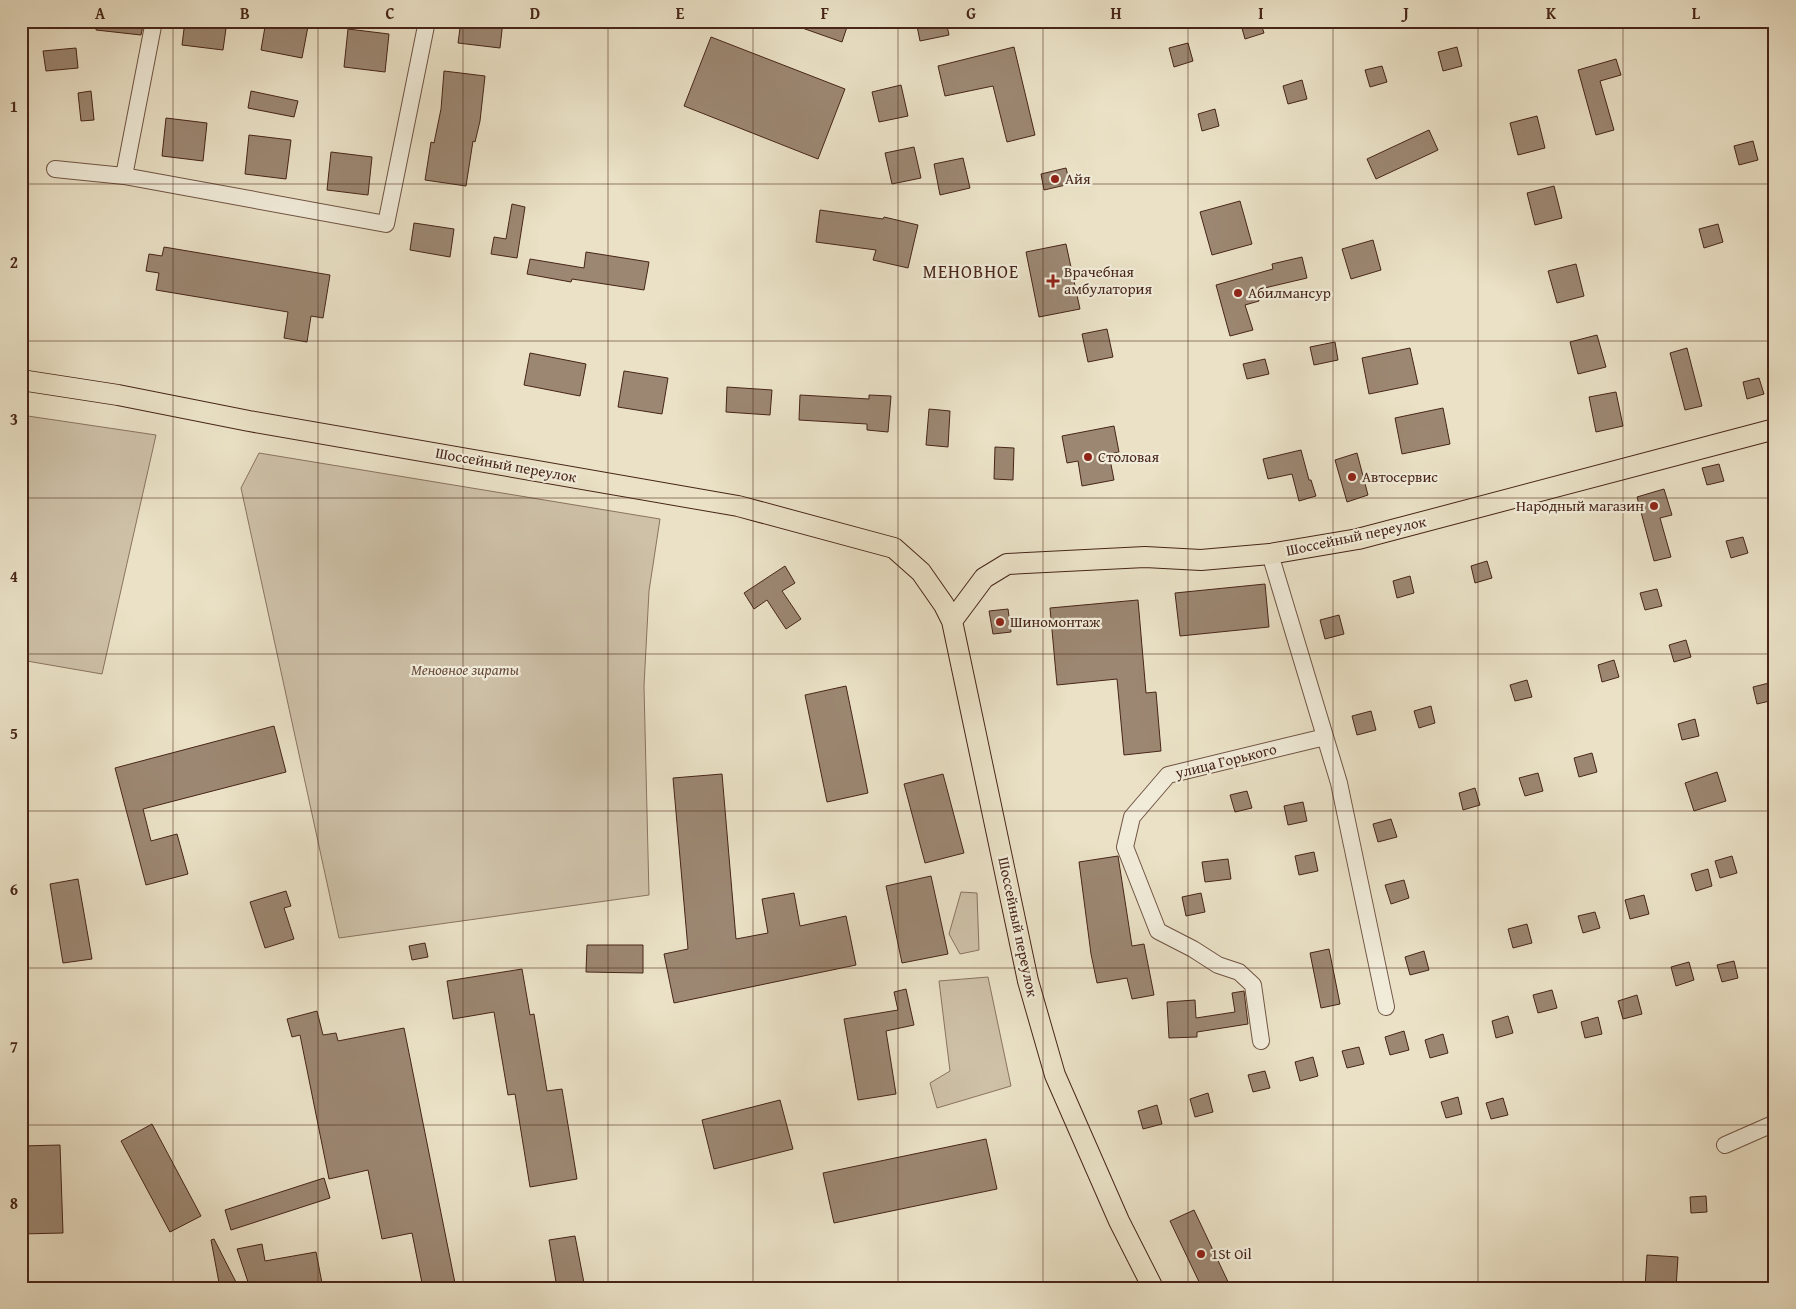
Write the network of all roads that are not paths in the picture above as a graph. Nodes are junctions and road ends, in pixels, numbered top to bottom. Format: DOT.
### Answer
graph roads {
  1 [pos="154,21"];
  2 [pos="428,21"];
  3 [pos="55,169"];
  4 [pos="124,176"];
  5 [pos="21,380"];
  6 [pos="1775,429"];
  7 [pos="1270,554"];
  8 [pos="952,621"];
  9 [pos="1325,737"];
  10 [pos="1386,1007"];
  11 [pos="1261,1041"];
  12 [pos="1775,1123"];
  13 [pos="1725,1145"];
  14 [pos="1153,1288"];
  1 -- 4 [label="street"];
  2 -- 4 [label="street"];
  3 -- 4 [label="street"];
  5 -- 8 [label="main road, Шоссейный переулок"];
  6 -- 7 [label="main road, Шоссейный переулок"];
  7 -- 8 [label="main road, Шоссейный переулок"];
  7 -- 9 [label="street"];
  8 -- 14 [label="main road, Шоссейный переулок"];
  9 -- 10 [label="street"];
  9 -- 11 [label="street, улица Горького"];
  12 -- 13 [label="street"];
}
